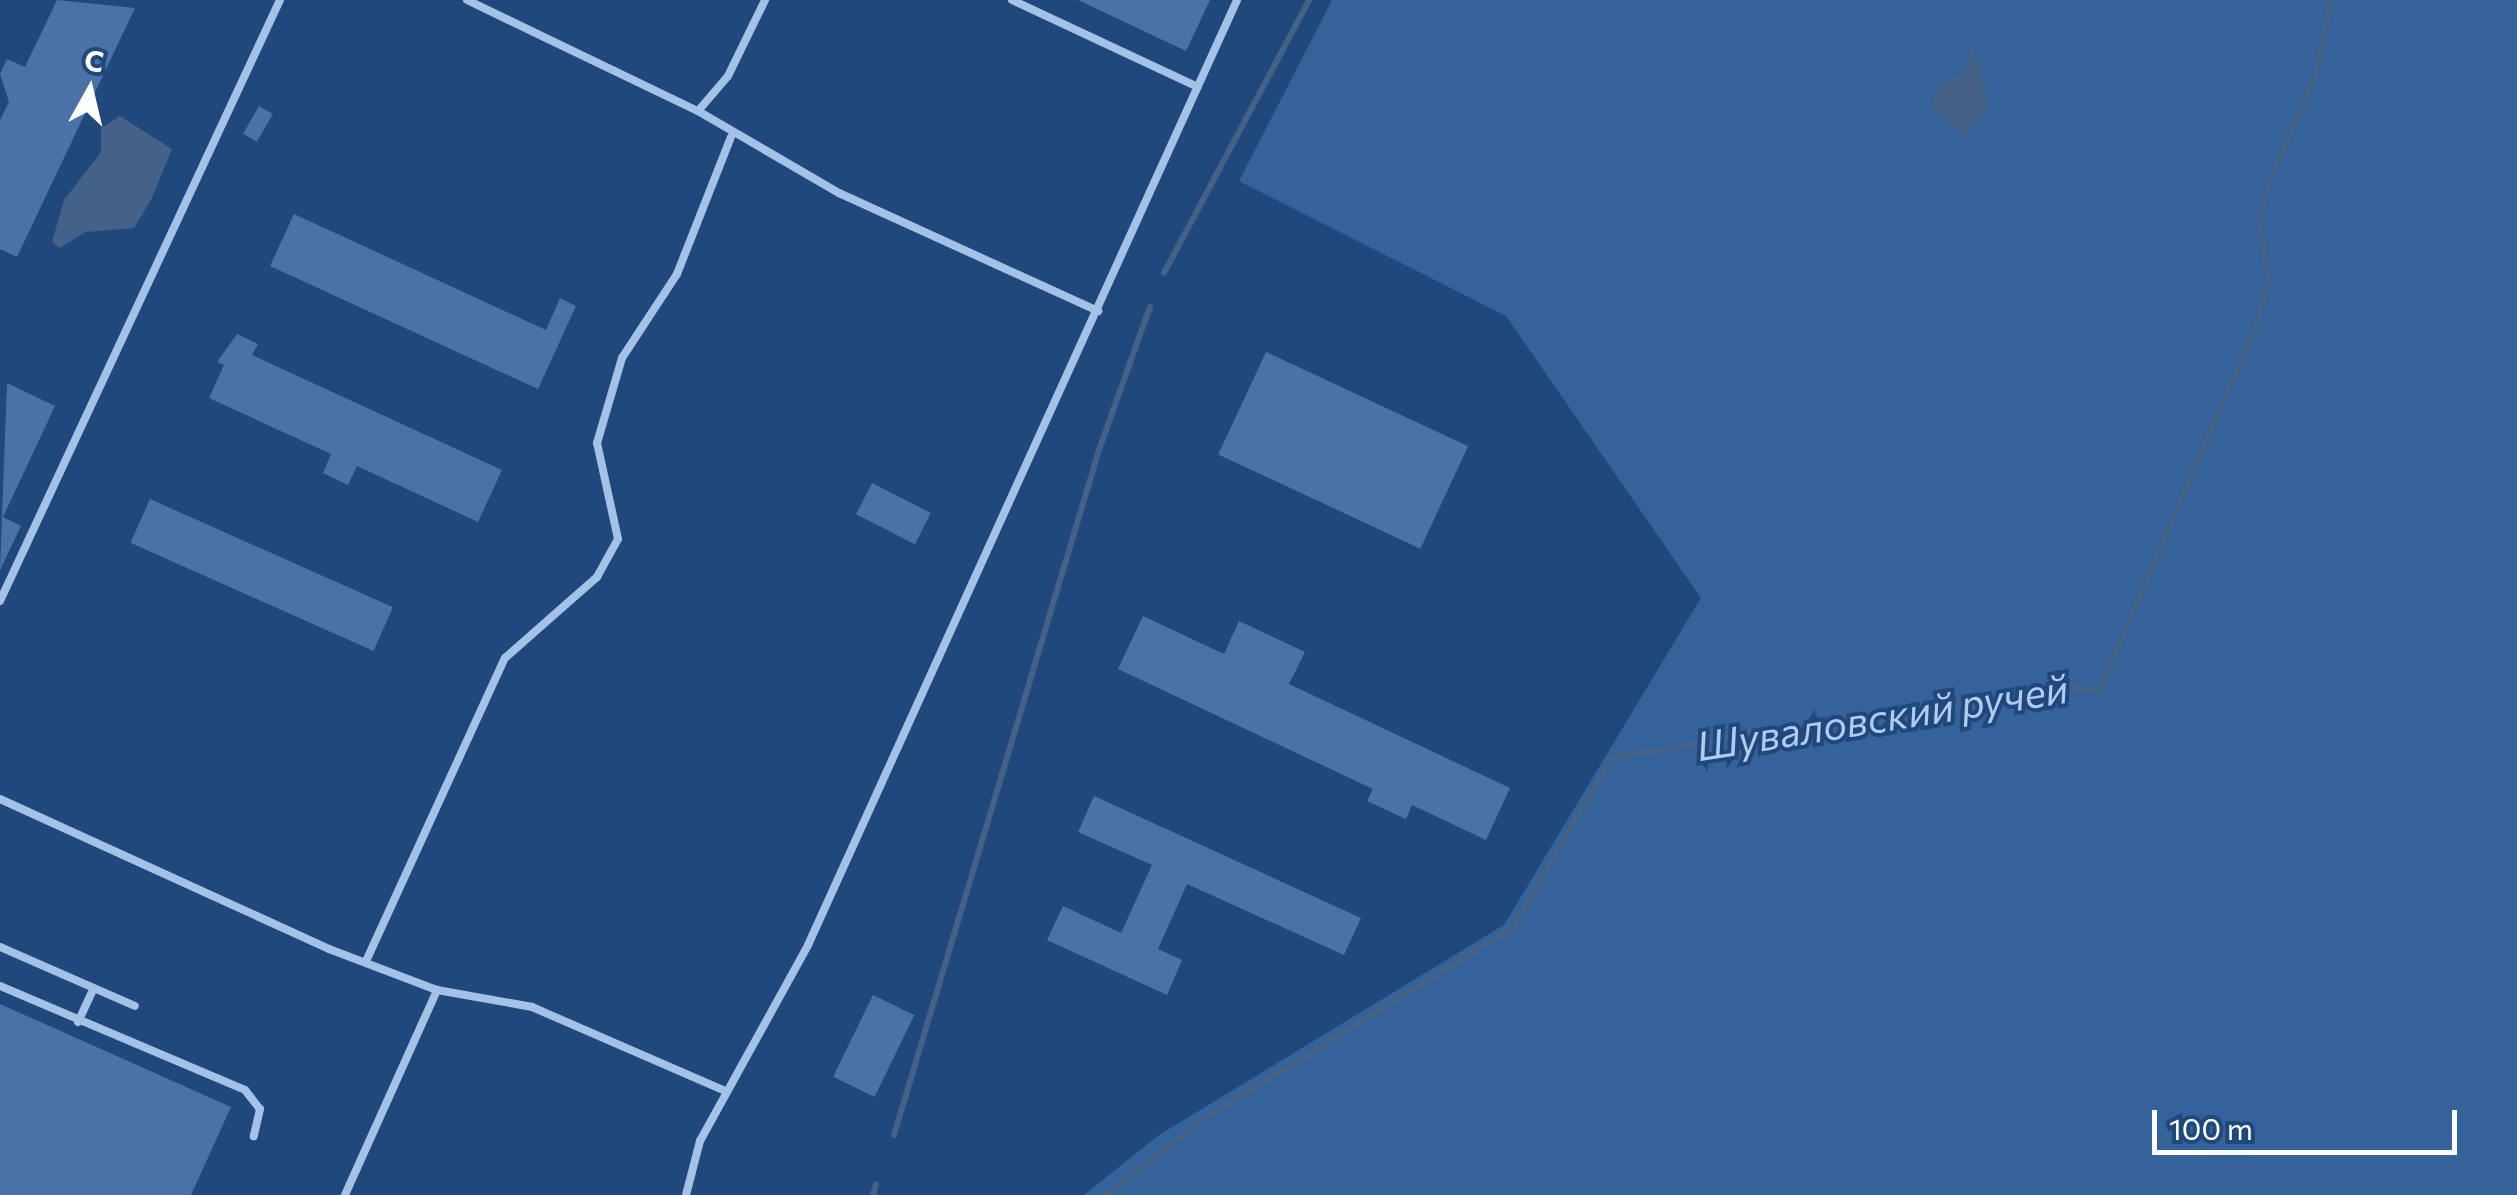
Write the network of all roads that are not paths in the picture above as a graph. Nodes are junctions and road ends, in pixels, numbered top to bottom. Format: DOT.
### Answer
graph roads {
  1 [pos="280,0"];
  2 [pos="467,0"];
  3 [pos="765,0"];
  4 [pos="1012,0"];
  5 [pos="1237,0"];
  6 [pos="1198,87"];
  7 [pos="698,111"];
  8 [pos="731,137"];
  9 [pos="1098,311"];
  10 [pos="0,601"];
  11 [pos="0,799"];
  12 [pos="0,947"];
  13 [pos="367,959"];
  14 [pos="0,986"];
  15 [pos="93,990"];
  16 [pos="436,990"];
  17 [pos="135,1006"];
  18 [pos="78,1022"];
  19 [pos="723,1090"];
  20 [pos="254,1136"];
  21 [pos="345,1195"];
  22 [pos="686,1195"];
  1 -- 10 [label="lane"];
  2 -- 7 [label="lane"];
  3 -- 7 [label="lane"];
  4 -- 6 [label="lane"];
  5 -- 6 [label="lane"];
  6 -- 9 [label="lane"];
  7 -- 8 [label="lane"];
  8 -- 9 [label="lane"];
  8 -- 13 [label="lane"];
  9 -- 19 [label="lane"];
  11 -- 13 [label="lane"];
  12 -- 15 [label="lane"];
  13 -- 16 [label="lane"];
  14 -- 18 [label="lane"];
  15 -- 17 [label="lane"];
  15 -- 18 [label="lane"];
  16 -- 19 [label="lane"];
  16 -- 21 [label="lane"];
  18 -- 20 [label="lane"];
  19 -- 22 [label="lane"];
}
